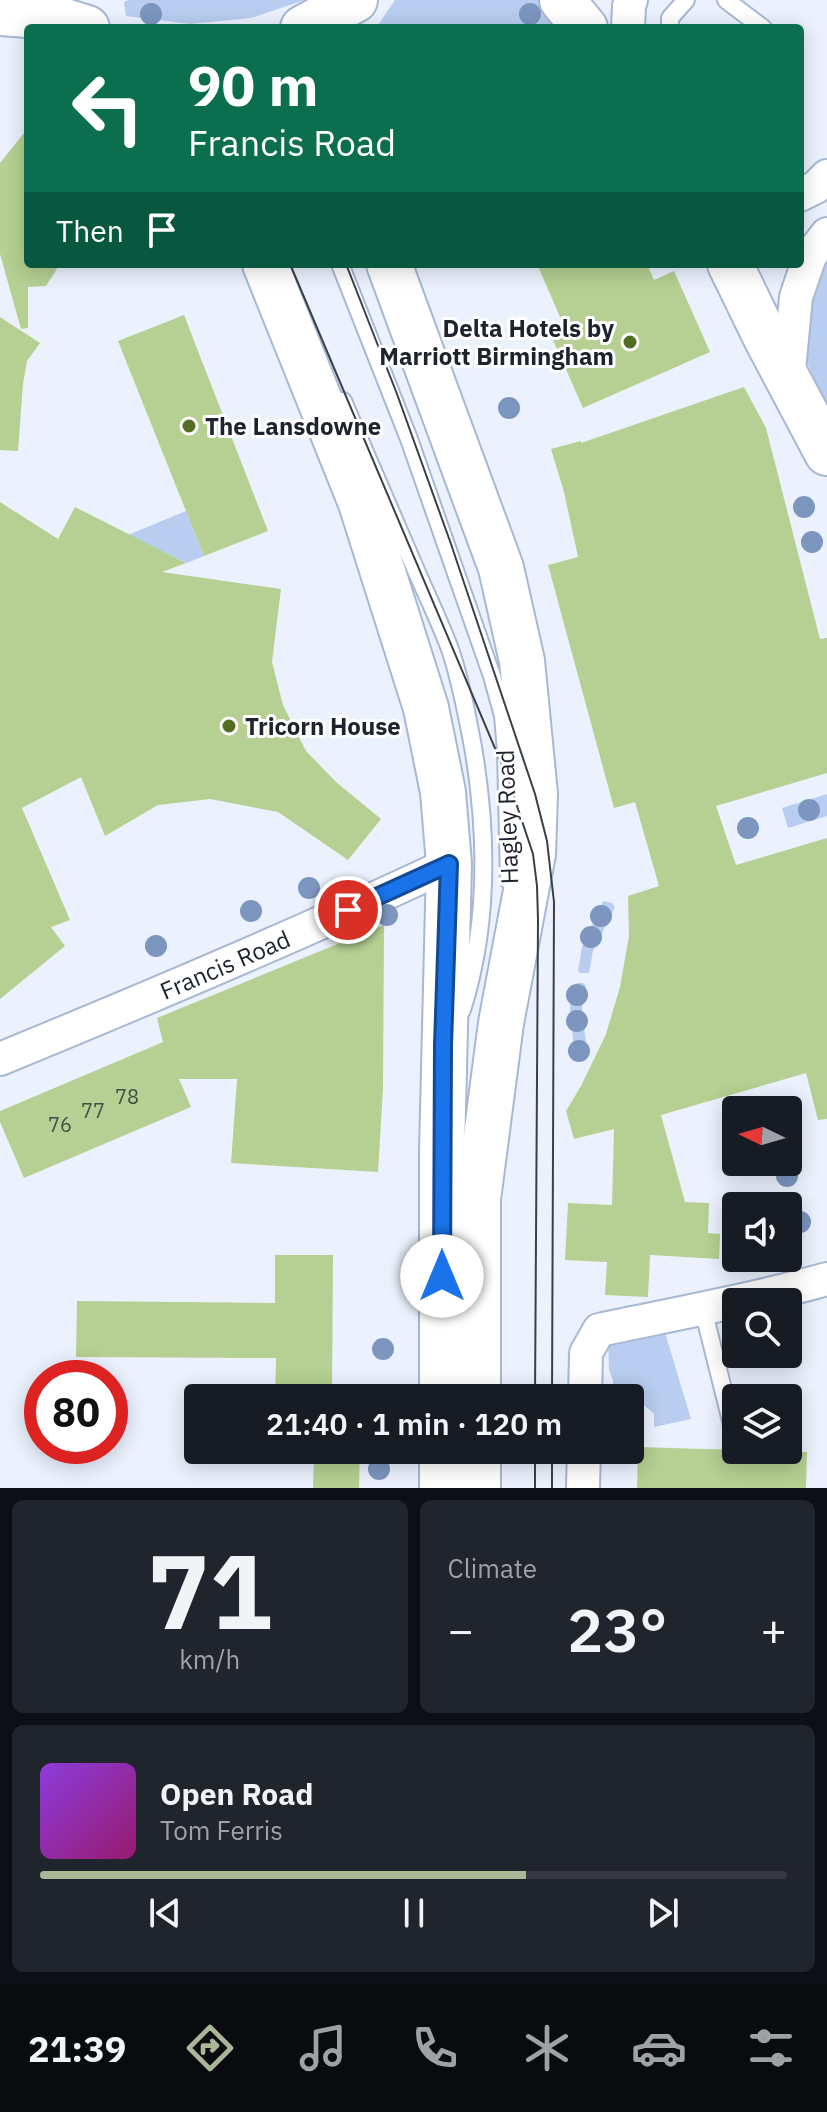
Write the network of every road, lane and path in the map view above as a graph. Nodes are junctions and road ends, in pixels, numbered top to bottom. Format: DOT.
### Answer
graph roads {
  1 [pos="357,0"];
  2 [pos="562,0"];
  3 [pos="631,0"];
  4 [pos="686,0"];
  5 [pos="726,0"];
  6 [pos="0,13"];
  7 [pos="58,15"];
  8 [pos="311,24"];
  9 [pos="348,24"];
  10 [pos="582,24"];
  11 [pos="628,24"];
  12 [pos="670,24"];
  13 [pos="758,24"];
  14 [pos="827,176"];
  15 [pos="804,193"];
  16 [pos="827,234"];
  17 [pos="267,268"];
  18 [pos="342,268"];
  19 [pos="390,268"];
  20 [pos="732,268"];
  21 [pos="788,380"];
  22 [pos="339,392"];
  23 [pos="827,453"];
  24 [pos="449,864"];
  25 [pos="501,1023"];
  26 [pos="443,1045"];
  27 [pos="0,1059"];
  28 [pos="827,1279"];
  29 [pos="703,1309"];
  30 [pos="442,1384"];
  31 [pos="478,1384"];
  32 [pos="585,1384"];
  33 [pos="722,1385"];
  34 [pos="442,1464"];
  35 [pos="478,1464"];
  36 [pos="584,1464"];
  37 [pos="442,1488"];
  38 [pos="478,1488"];
  39 [pos="583,1488"];
  1 -- 8 [label="main road"];
  1 -- 9 [label="main road"];
  2 -- 10 [label="main road"];
  3 -- 11 [label="street"];
  4 -- 12 [label="lane"];
  5 -- 13 [label="lane"];
  6 -- 7 [label="main road"];
  14 -- 15 [label="street"];
  16 -- 21 [label="street"];
  17 -- 24 [label="main road, Hagley Road"];
  18 -- 25 [label="lane, Hagley Road"];
  19 -- 25 [label="main road"];
  20 -- 21 [label="main road"];
  21 -- 23 [label="main road"];
  22 -- 26 [label="lane, Hagley Road"];
  24 -- 26 [label="main road, Hagley Road"];
  24 -- 27 [label="street, Francis Road"];
  25 -- 31 [label="main road, Hagley Road"];
  26 -- 30 [label="main road, Hagley Road"];
  28 -- 29 [label="street"];
  29 -- 32 [label="street"];
  29 -- 33 [label="lane"];
  34 -- 37 [label="main road"];
  35 -- 38 [label="main road"];
  36 -- 39 [label="street"];
}
